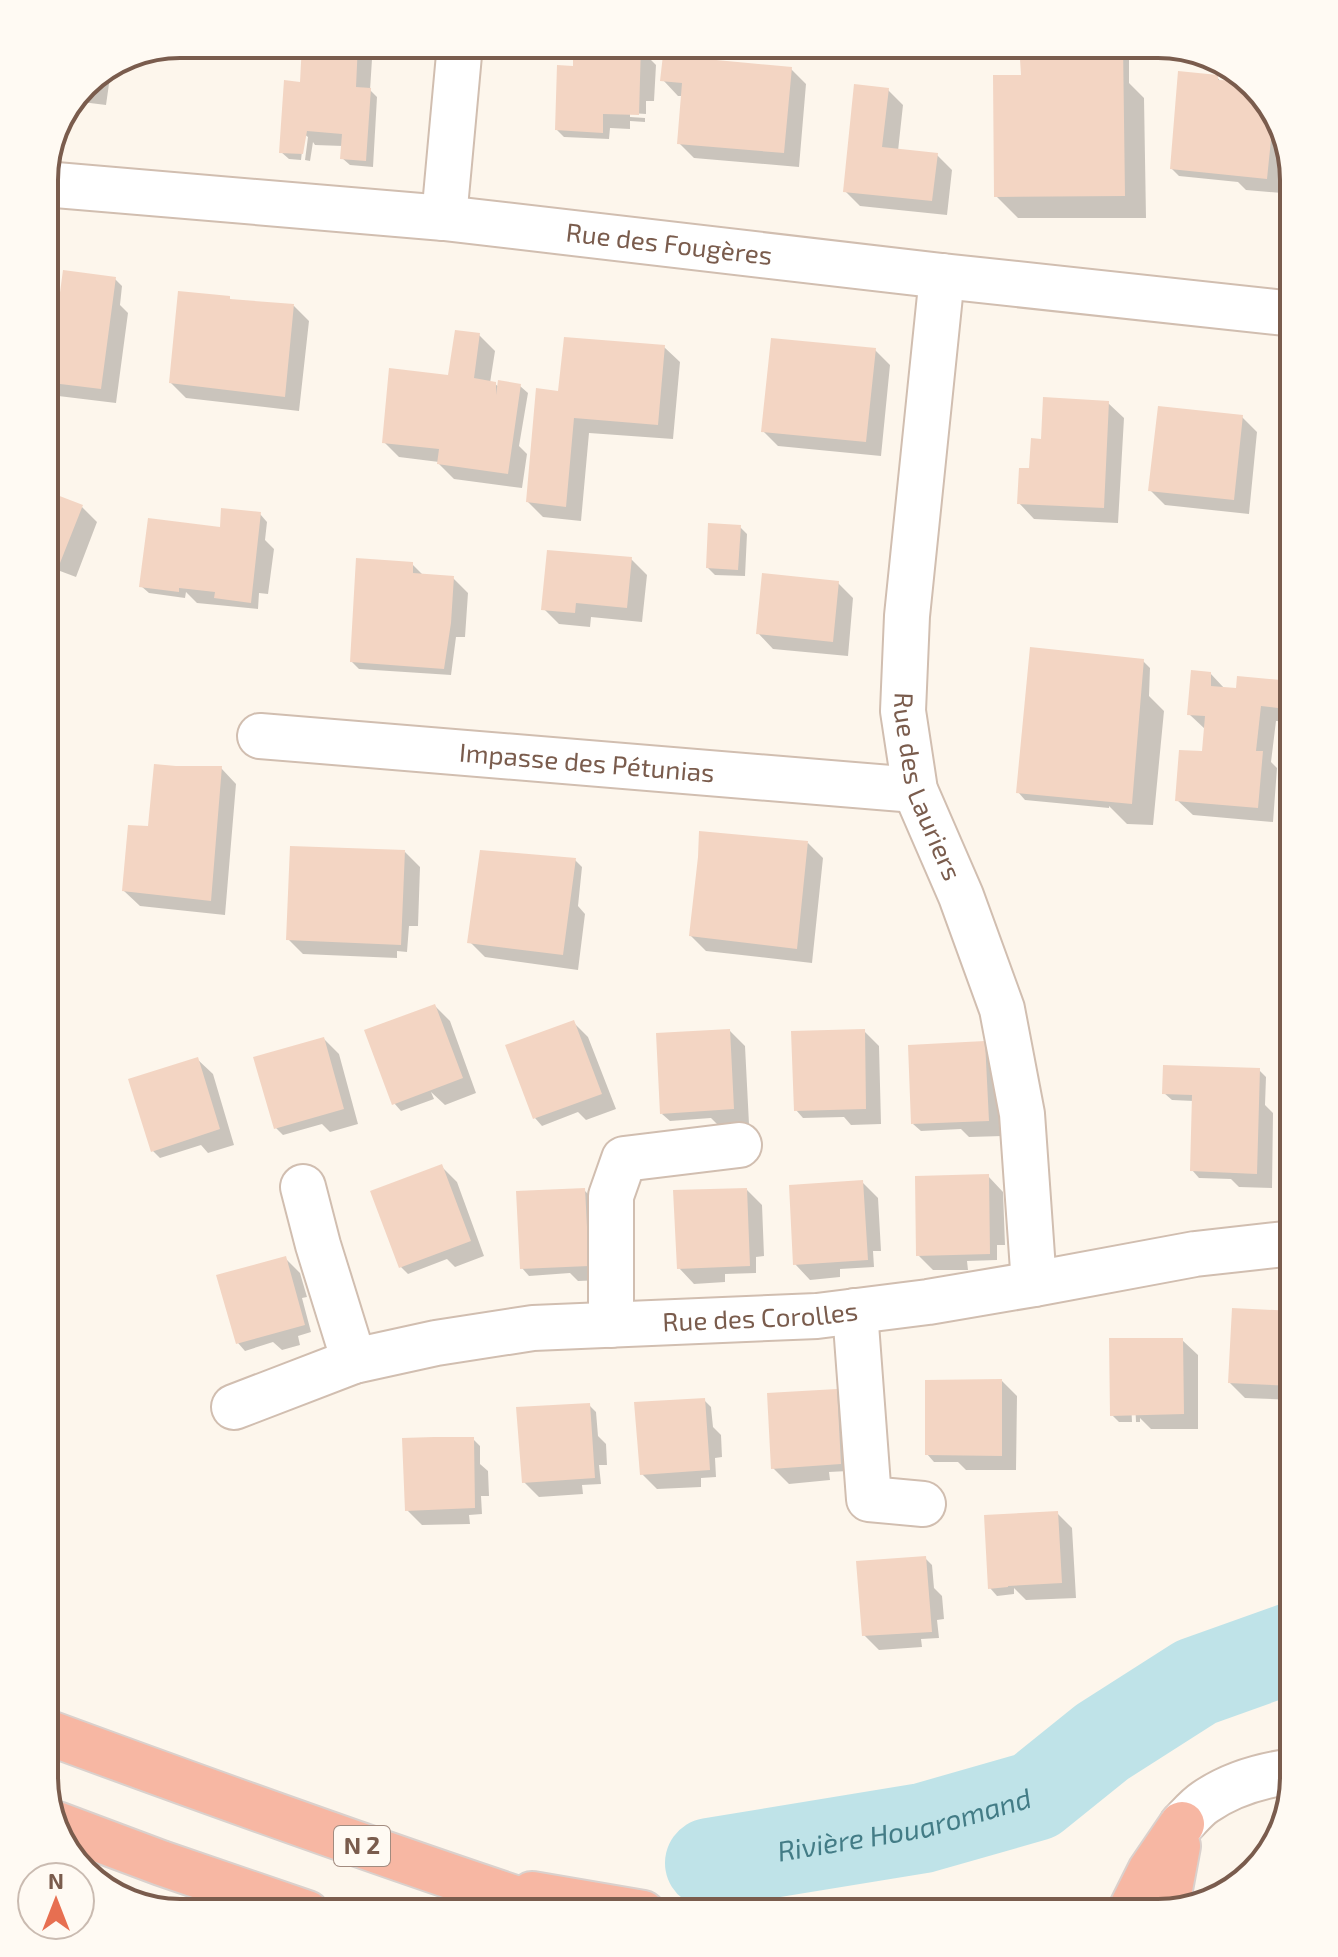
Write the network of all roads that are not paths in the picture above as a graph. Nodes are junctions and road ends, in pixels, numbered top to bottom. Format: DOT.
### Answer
graph roads {
  1 [pos="459,58"];
  2 [pos="58,185"];
  3 [pos="444,218"];
  4 [pos="942,276"];
  5 [pos="1280,312"];
  6 [pos="260,736"];
  7 [pos="915,790"];
  8 [pos="739,1145"];
  9 [pos="303,1187"];
  10 [pos="1280,1245"];
  11 [pos="1034,1284"];
  12 [pos="855,1311"];
  13 [pos="611,1325"];
  14 [pos="354,1361"];
  15 [pos="234,1407"];
  16 [pos="923,1504"];
  17 [pos="58,1718"];
  18 [pos="58,1736"];
  19 [pos="1280,1773"];
  20 [pos="254,1808"];
  21 [pos="1182,1824"];
  22 [pos="69,1829"];
  23 [pos="471,1884"];
  24 [pos="1168,1898"];
  25 [pos="266,1899"];
  26 [pos="517,1899"];
  27 [pos="560,1899"];
  28 [pos="1136,1899"];
  1 -- 3 [label="street"];
  2 -- 3 [label="street, Rue des Fougères"];
  3 -- 4 [label="street, Rue des Fougères"];
  4 -- 5 [label="street, Rue des Fougères"];
  4 -- 7 [label="street, Rue des Lauriers"];
  6 -- 7 [label="street, Impasse des Pétunias"];
  7 -- 11 [label="street, Rue des Lauriers"];
  8 -- 13 [label="street"];
  9 -- 14 [label="street"];
  10 -- 11 [label="street, Rue des Corolles"];
  11 -- 12 [label="street, Rue des Corolles"];
  12 -- 13 [label="street, Rue des Corolles"];
  12 -- 16 [label="street"];
  13 -- 14 [label="street, Rue des Corolles"];
  14 -- 15 [label="street, Rue des Corolles"];
  17 -- 20 [label="highway"];
  18 -- 20 [label="highway, N 2"];
  19 -- 21 [label="street"];
  20 -- 23 [label="highway, N 2"];
  21 -- 24 [label="highway"];
  21 -- 28 [label="highway"];
  22 -- 25 [label="highway"];
  23 -- 26 [label="highway, N 2"];
  23 -- 27 [label="highway"];
}
